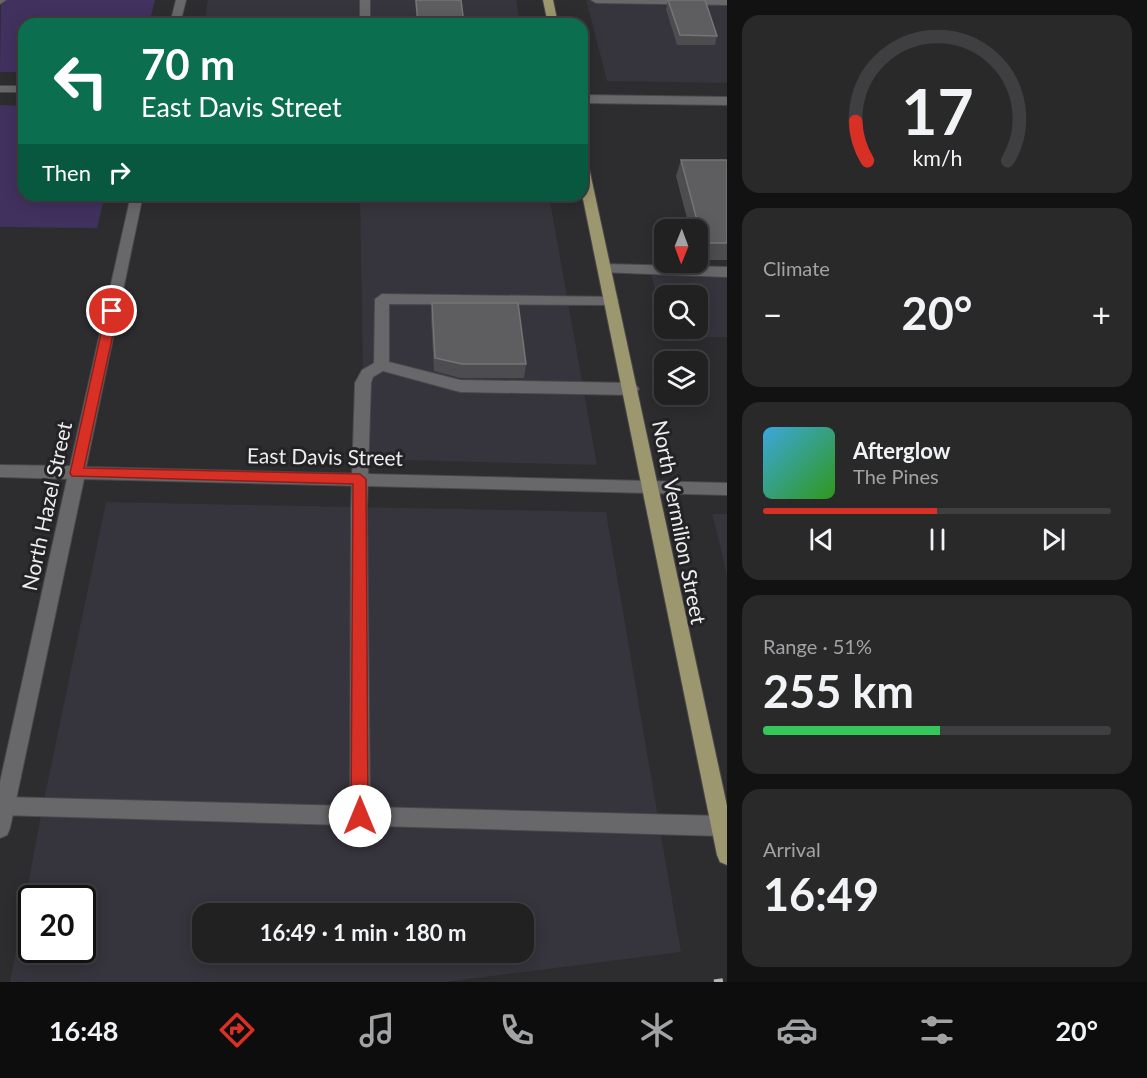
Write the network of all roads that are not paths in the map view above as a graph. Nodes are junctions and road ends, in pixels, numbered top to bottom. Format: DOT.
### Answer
graph roads {
  1 [pos="181,0"];
  2 [pos="365,0"];
  3 [pos="548,0"];
  4 [pos="596,0"];
  5 [pos="727,2"];
  6 [pos="176,18"];
  7 [pos="365,18"];
  8 [pos="552,18"];
  9 [pos="0,89"];
  10 [pos="18,89"];
  11 [pos="588,99"];
  12 [pos="727,101"];
  13 [pos="588,192"];
  14 [pos="136,201"];
  15 [pos="604,269"];
  16 [pos="727,272"];
  17 [pos="611,300"];
  18 [pos="381,365"];
  19 [pos="631,389"];
  20 [pos="0,471"];
  21 [pos="76,473"];
  22 [pos="360,479"];
  23 [pos="649,488"];
  24 [pos="727,489"];
  25 [pos="4,807"];
  26 [pos="360,816"];
  27 [pos="721,826"];
  28 [pos="0,828"];
  29 [pos="727,855"];
  1 -- 6 [label="street"];
  2 -- 7 [label="street"];
  3 -- 8 [label="main road"];
  4 -- 5 [label="street"];
  9 -- 10 [label="street"];
  11 -- 12 [label="street"];
  13 -- 15 [label="main road, North Vermilion Street"];
  14 -- 21 [label="street, North Hazel Street"];
  15 -- 16 [label="street"];
  15 -- 17 [label="main road, North Vermilion Street"];
  17 -- 18 [label="street"];
  17 -- 19 [label="main road, North Vermilion Street"];
  18 -- 19 [label="street"];
  18 -- 22 [label="street"];
  19 -- 23 [label="main road, North Vermilion Street"];
  20 -- 21 [label="street, East Davis Street"];
  21 -- 22 [label="street, East Davis Street"];
  21 -- 25 [label="street, North Hazel Street"];
  22 -- 23 [label="street, East Davis Street"];
  22 -- 26 [label="street"];
  23 -- 24 [label="street, East Davis Street"];
  23 -- 27 [label="main road, North Vermilion Street"];
  25 -- 26 [label="street"];
  25 -- 28 [label="street, North Hazel Street"];
  26 -- 27 [label="street"];
  27 -- 29 [label="main road, North Vermilion Street"];
}
